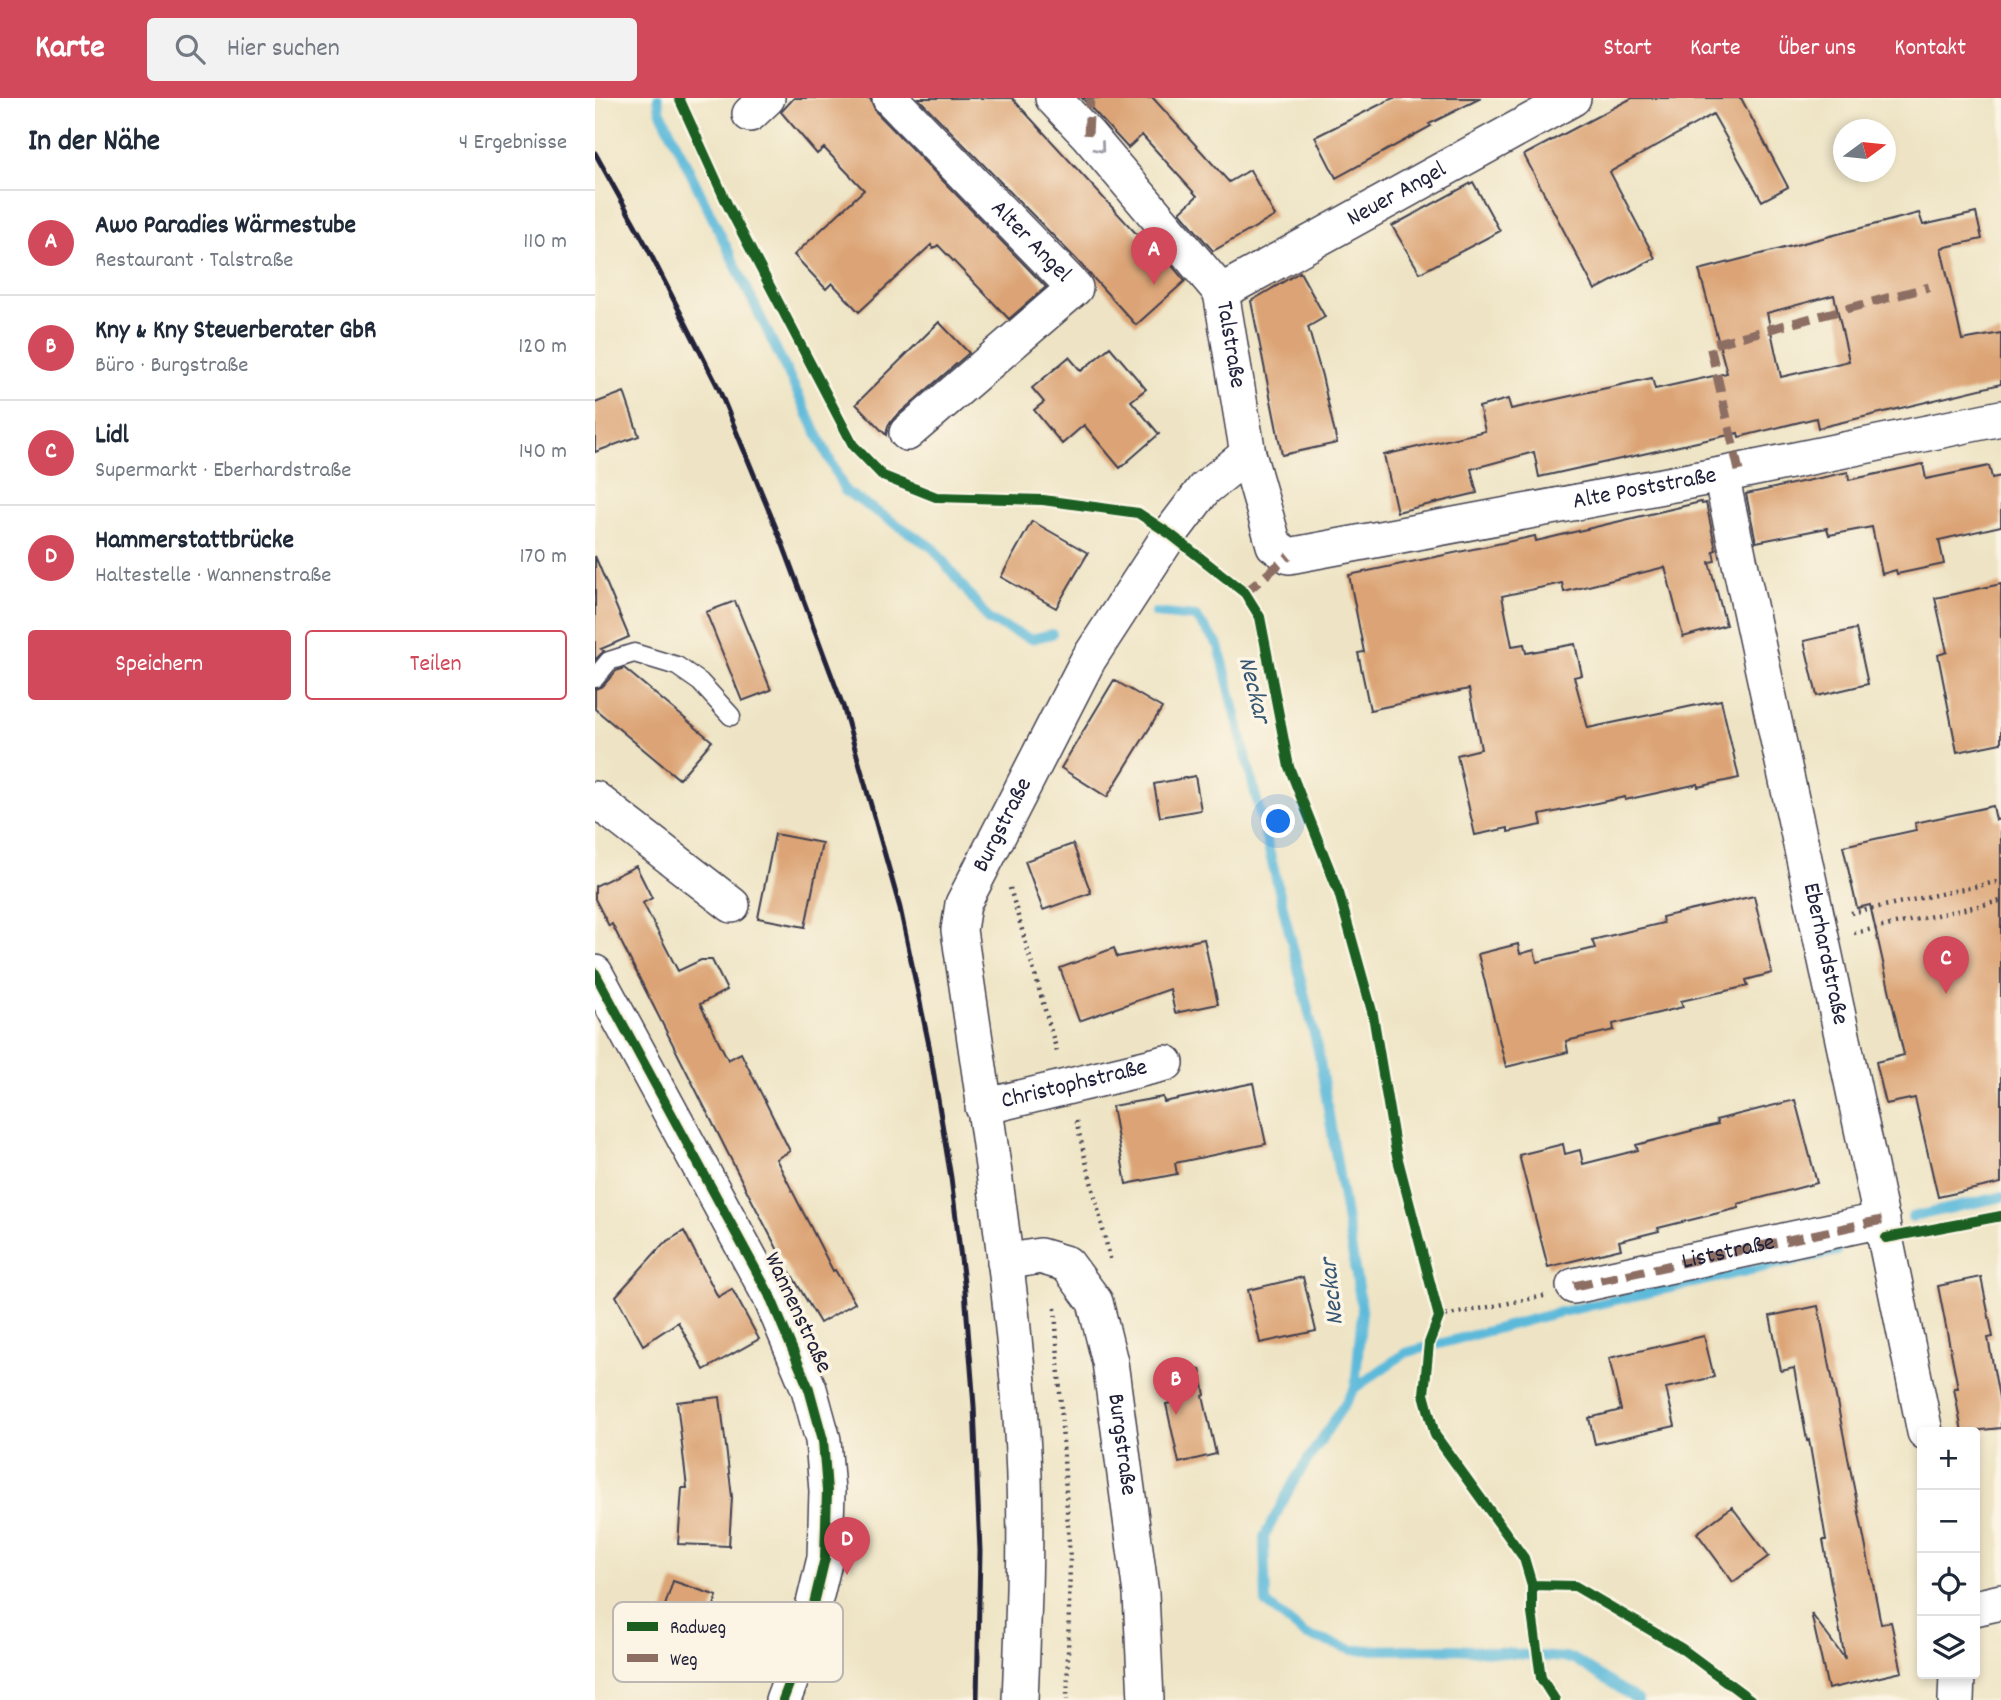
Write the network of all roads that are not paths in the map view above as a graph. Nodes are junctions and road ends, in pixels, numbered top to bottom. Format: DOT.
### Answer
graph roads {
  1 [pos="890,98"];
  2 [pos="1053,98"];
  3 [pos="1573,98"];
  4 [pos="1221,292"];
  5 [pos="2001,418"];
  6 [pos="907,433"];
  7 [pos="1248,454"];
  8 [pos="1721,475"];
  9 [pos="1289,556"];
  10 [pos="595,678"];
  11 [pos="731,716"];
  12 [pos="595,799"];
  13 [pos="732,905"];
  14 [pos="595,973"];
  15 [pos="1166,1063"];
  16 [pos="983,1107"];
  17 [pos="1882,1220"];
  18 [pos="1005,1262"];
  19 [pos="1574,1286"];
  20 [pos="1924,1427"];
  21 [pos="814,1602"];
  22 [pos="2001,1602"];
  23 [pos="1980,1607"];
  24 [pos="1957,1679"];
  25 [pos="790,1682"];
  26 [pos="783,1700"];
  27 [pos="1020,1700"];
  28 [pos="1146,1700"];
  29 [pos="1956,1700"];
  1 -- 6 [label="street, Alter Angel"];
  2 -- 4 [label="street, Talstraße, one-way"];
  3 -- 4 [label="street, Neuer Angel"];
  4 -- 7 [label="street, Talstraße"];
  5 -- 8 [label="street, Alte Poststraße"];
  7 -- 9 [label="street, Talstraße"];
  7 -- 16 [label="street, Burgstraße"];
  8 -- 9 [label="street, Alte Poststraße"];
  8 -- 17 [label="street, Eberhardstraße"];
  10 -- 11 [label="lane"];
  12 -- 13 [label="street"];
  14 -- 21 [label="street, Wannenstraße"];
  15 -- 16 [label="street, Christophstraße"];
  16 -- 18 [label="street, Burgstraße"];
  17 -- 19 [label="street, Liststraße"];
  17 -- 20 [label="street, Eberhardstraße"];
  18 -- 27 [label="street, Burgstraße"];
  18 -- 28 [label="street, Burgstraße"];
  22 -- 23 [label="street"];
  24 -- 29 [label="street"];
  25 -- 26 [label="street, Wannenstraße"];
}
